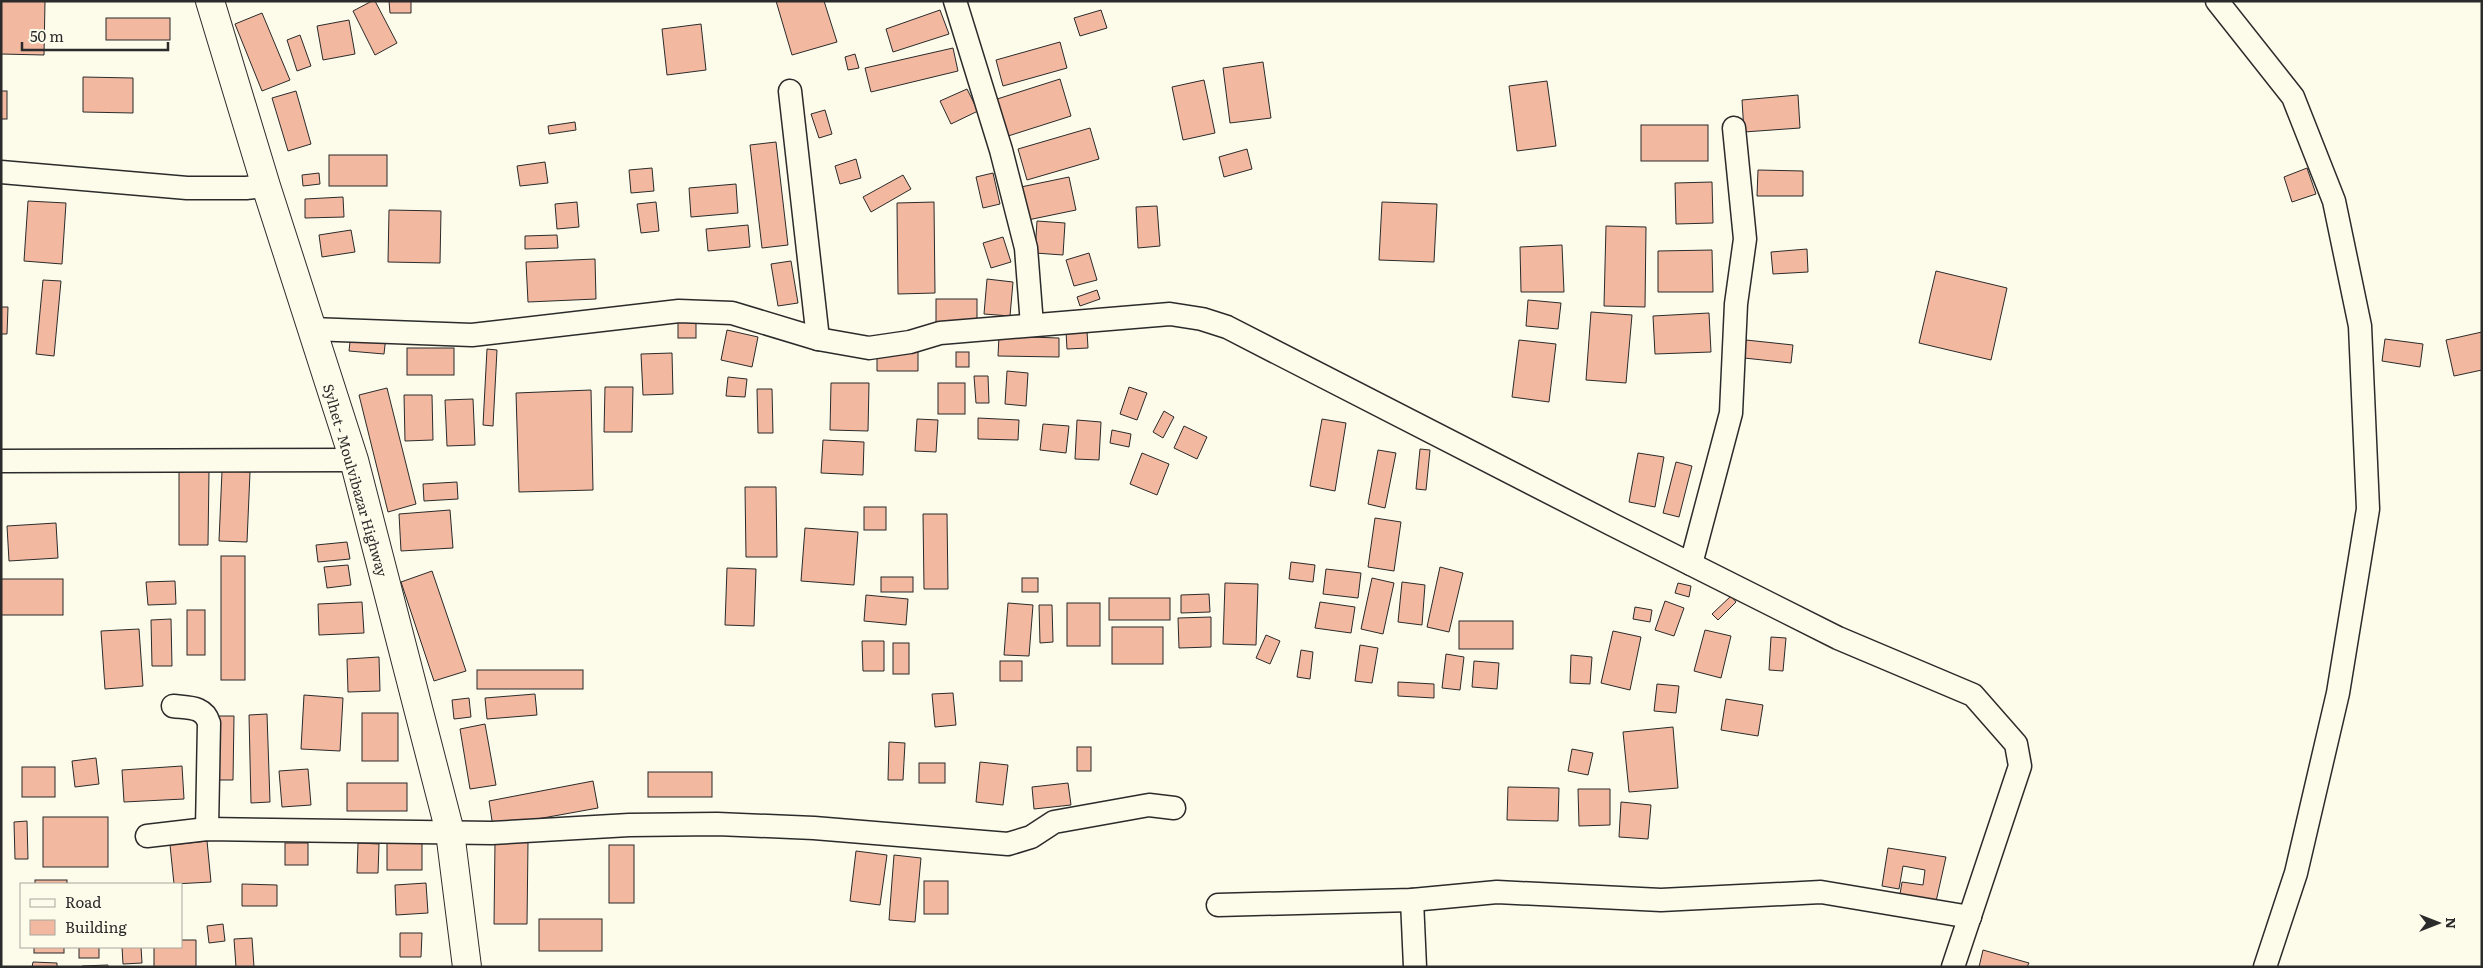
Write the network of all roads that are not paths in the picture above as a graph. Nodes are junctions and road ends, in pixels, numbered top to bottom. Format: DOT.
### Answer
graph roads {
  1 [pos="210,1"];
  2 [pos="955,1"];
  3 [pos="2217,1"];
  4 [pos="790,91"];
  5 [pos="1734,128"];
  6 [pos="1,172"];
  7 [pos="266,186"];
  8 [pos="1032,325"];
  9 [pos="311,329"];
  10 [pos="818,339"];
  11 [pos="354,460"];
  12 [pos="1,461"];
  13 [pos="1691,564"];
  14 [pos="173,706"];
  15 [pos="1174,808"];
  16 [pos="207,829"];
  17 [pos="450,832"];
  18 [pos="147,836"];
  19 [pos="1412,900"];
  20 [pos="1218,905"];
  21 [pos="1970,917"];
  22 [pos="467,967"];
  23 [pos="1415,967"];
  24 [pos="1953,967"];
  25 [pos="2265,967"];
  1 -- 7 [label="highway, Sylhet - Moulvibazar Highway"];
  2 -- 8 [label="street"];
  3 -- 25 [label="street"];
  4 -- 10 [label="street"];
  5 -- 13 [label="street"];
  6 -- 7 [label="street"];
  7 -- 9 [label="highway, Sylhet - Moulvibazar Highway"];
  8 -- 10 [label="street"];
  8 -- 13 [label="street"];
  9 -- 10 [label="street"];
  9 -- 11 [label="highway, Sylhet - Moulvibazar Highway"];
  11 -- 12 [label="street"];
  11 -- 17 [label="highway, Sylhet - Moulvibazar Highway"];
  13 -- 21 [label="street"];
  14 -- 16 [label="street"];
  15 -- 17 [label="street"];
  16 -- 17 [label="street"];
  16 -- 18 [label="street"];
  17 -- 22 [label="highway, Sylhet - Moulvibazar Highway"];
  19 -- 20 [label="street"];
  19 -- 21 [label="street"];
  19 -- 23 [label="street"];
  21 -- 24 [label="street"];
}
